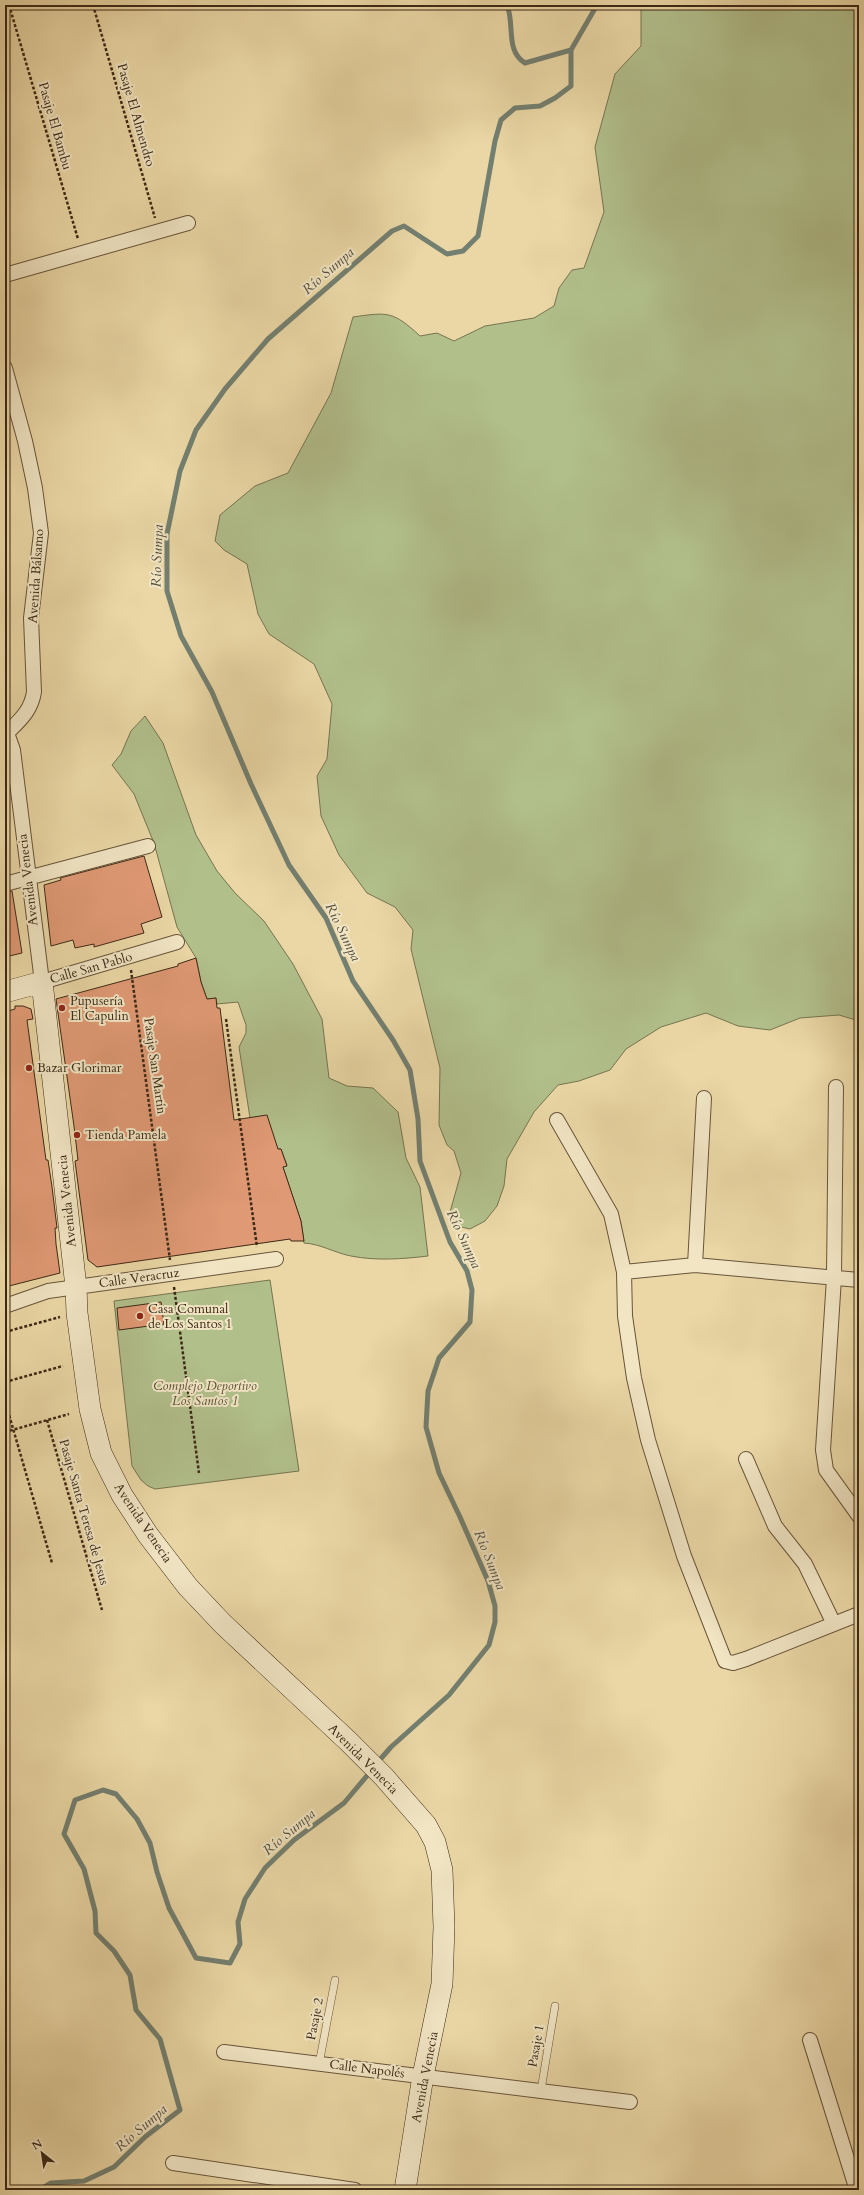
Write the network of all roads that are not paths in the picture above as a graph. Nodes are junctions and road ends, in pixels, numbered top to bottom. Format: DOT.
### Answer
graph roads {
  1 [pos="188,223"];
  2 [pos="5,275"];
  3 [pos="5,368"];
  4 [pos="34,692"];
  5 [pos="6,733"];
  6 [pos="148,846"];
  7 [pos="28,878"];
  8 [pos="5,884"];
  9 [pos="177,942"];
  10 [pos="42,982"];
  11 [pos="5,992"];
  12 [pos="836,1087"];
  13 [pos="704,1098"];
  14 [pos="557,1120"];
  15 [pos="276,1259"];
  16 [pos="695,1265"];
  17 [pos="624,1272"];
  18 [pos="834,1278"];
  19 [pos="859,1280"];
  20 [pos="76,1287"];
  21 [pos="5,1306"];
  22 [pos="746,1459"];
  23 [pos="859,1516"];
  24 [pos="859,1614"];
  25 [pos="834,1622"];
  26 [pos="335,1980"];
  27 [pos="555,2006"];
  28 [pos="810,2040"];
  29 [pos="224,2052"];
  30 [pos="319,2064"];
  31 [pos="423,2076"];
  32 [pos="541,2090"];
  33 [pos="630,2102"];
  34 [pos="173,2163"];
  35 [pos="355,2190"];
  36 [pos="405,2190"];
  37 [pos="855,2190"];
  1 -- 2 [label="street"];
  3 -- 4 [label="street, Avenida Bálsamo"];
  4 -- 5 [label="street, Avenida Venecia"];
  5 -- 7 [label="street, Avenida Venecia"];
  6 -- 7 [label="street"];
  7 -- 8 [label="street"];
  7 -- 10 [label="street, Avenida Venecia"];
  9 -- 10 [label="street, Calle San Pablo"];
  10 -- 11 [label="street, Calle San Pablo"];
  10 -- 20 [label="street, Avenida Venecia"];
  12 -- 18 [label="street"];
  13 -- 16 [label="street"];
  14 -- 17 [label="street"];
  15 -- 20 [label="street, Calle Veracruz"];
  16 -- 17 [label="street"];
  16 -- 18 [label="street"];
  17 -- 25 [label="street"];
  18 -- 19 [label="street"];
  18 -- 23 [label="street"];
  20 -- 21 [label="street, Calle Veracruz"];
  20 -- 31 [label="street, Avenida Venecia"];
  22 -- 25 [label="street"];
  24 -- 25 [label="street"];
  26 -- 30 [label="lane, Pasaje 2"];
  27 -- 32 [label="lane, Pasaje 1"];
  28 -- 37 [label="street"];
  29 -- 30 [label="street, Calle Napolés"];
  30 -- 31 [label="street, Calle Napolés"];
  31 -- 32 [label="street, Calle Napolés"];
  31 -- 36 [label="street, Avenida Venecia"];
  32 -- 33 [label="street, Calle Napolés"];
  34 -- 35 [label="street"];
}
